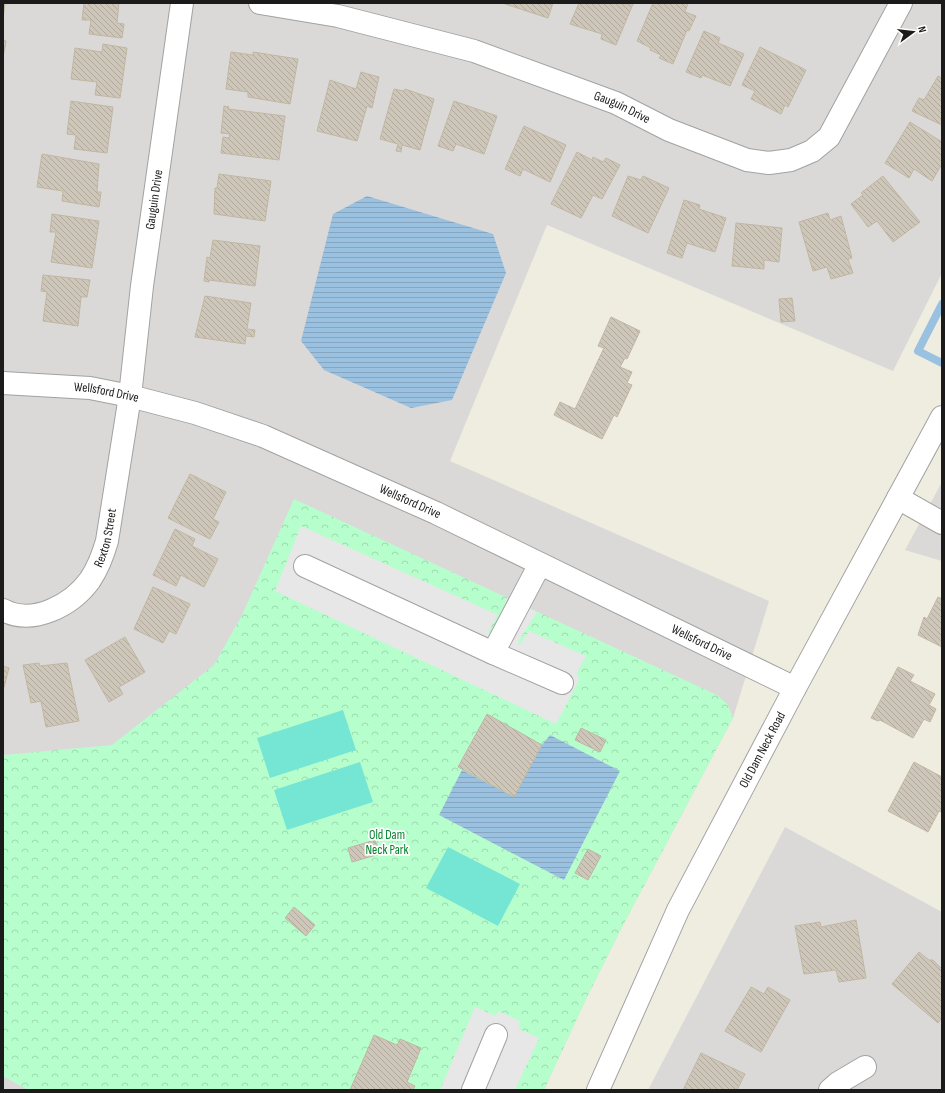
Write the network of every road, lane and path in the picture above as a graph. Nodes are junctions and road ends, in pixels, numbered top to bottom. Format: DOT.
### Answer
graph roads {
  1 [pos="182,3"];
  2 [pos="260,3"];
  3 [pos="900,3"];
  4 [pos="3,383"];
  5 [pos="130,396"];
  6 [pos="942,417"];
  7 [pos="898,498"];
  8 [pos="942,523"];
  9 [pos="540,564"];
  10 [pos="305,566"];
  11 [pos="3,610"];
  12 [pos="493,653"];
  13 [pos="562,683"];
  14 [pos="795,688"];
  15 [pos="496,1035"];
  16 [pos="865,1067"];
  17 [pos="473,1090"];
  18 [pos="598,1090"];
  19 [pos="830,1090"];
  1 -- 5 [label="street, Gauguin Drive"];
  2 -- 3 [label="street, Gauguin Drive"];
  4 -- 5 [label="street, Wellsford Drive"];
  5 -- 9 [label="street, Wellsford Drive"];
  5 -- 11 [label="street, Rexton Street"];
  6 -- 7 [label="street, Old Dam Neck Road"];
  7 -- 8 [label="street"];
  7 -- 14 [label="street, Old Dam Neck Road"];
  9 -- 12 [label="street"];
  9 -- 14 [label="street, Wellsford Drive"];
  10 -- 12 [label="street"];
  12 -- 13 [label="street"];
  14 -- 18 [label="street, Old Dam Neck Road"];
  15 -- 17 [label="street"];
  16 -- 19 [label="street"];
}
